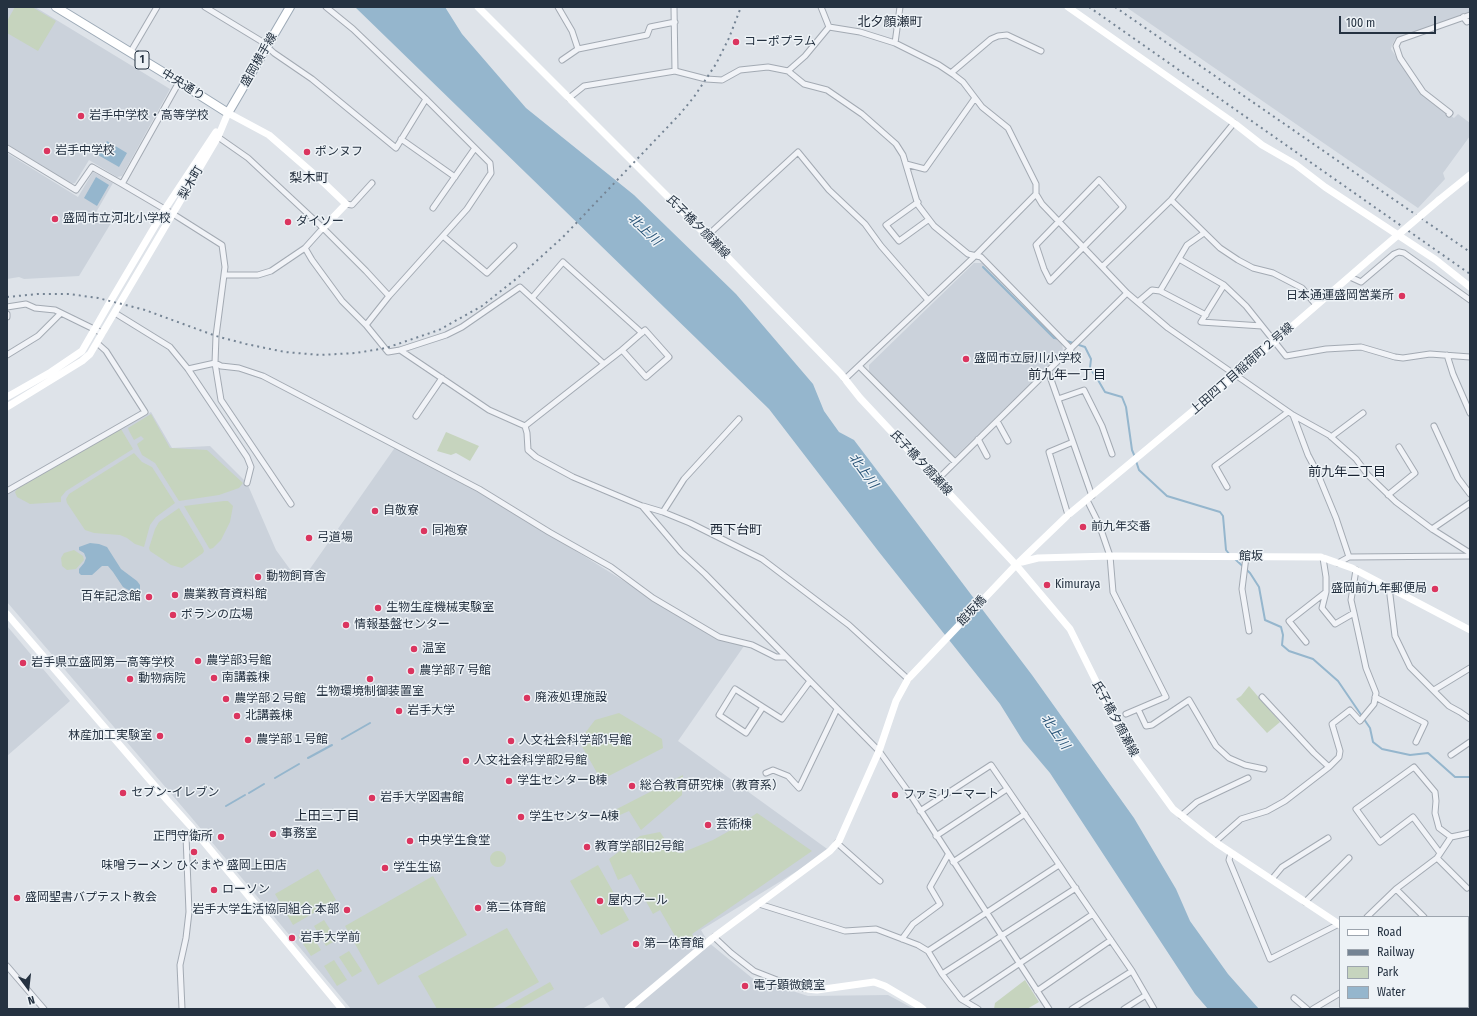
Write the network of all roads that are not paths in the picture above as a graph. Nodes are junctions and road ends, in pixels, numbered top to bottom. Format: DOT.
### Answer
graph roads {
  1 [pos="56,7"];
  2 [pos="157,7"];
  3 [pos="205,7"];
  4 [pos="290,7"];
  5 [pos="326,7"];
  6 [pos="478,7"];
  7 [pos="558,7"];
  8 [pos="674,7"];
  9 [pos="821,7"];
  10 [pos="900,7"];
  11 [pos="1068,7"];
  12 [pos="1470,15"];
  13 [pos="1463,17"];
  14 [pos="1470,21"];
  15 [pos="675,22"];
  16 [pos="829,27"];
  17 [pos="894,43"];
  18 [pos="268,46"];
  19 [pos="578,49"];
  20 [pos="1041,51"];
  21 [pos="130,53"];
  22 [pos="562,60"];
  23 [pos="675,70"];
  24 [pos="788,71"];
  25 [pos="951,73"];
  26 [pos="179,82"];
  27 [pos="569,98"];
  28 [pos="975,98"];
  29 [pos="426,99"];
  30 [pos="228,113"];
  31 [pos="1449,114"];
  32 [pos="1234,123"];
  33 [pos="218,137"];
  34 [pos="401,139"];
  35 [pos="7,148"];
  36 [pos="475,148"];
  37 [pos="906,164"];
  38 [pos="1470,175"];
  39 [pos="455,178"];
  40 [pos="372,183"];
  41 [pos="122,184"];
  42 [pos="1036,194"];
  43 [pos="1171,200"];
  44 [pos="918,202"];
  45 [pos="346,204"];
  46 [pos="433,208"];
  47 [pos="165,209"];
  48 [pos="173,214"];
  49 [pos="928,220"];
  50 [pos="1059,221"];
  51 [pos="322,228"];
  52 [pos="1204,233"];
  53 [pos="443,236"];
  54 [pos="707,236"];
  55 [pos="514,246"];
  56 [pos="1083,246"];
  57 [pos="305,248"];
  58 [pos="975,256"];
  59 [pos="1179,259"];
  60 [pos="1103,266"];
  61 [pos="224,275"];
  62 [pos="1350,277"];
  63 [pos="1224,284"];
  64 [pos="1470,287"];
  65 [pos="1160,292"];
  66 [pos="1128,293"];
  67 [pos="389,296"];
  68 [pos="532,298"];
  69 [pos="928,300"];
  70 [pos="1470,300"];
  71 [pos="1138,302"];
  72 [pos="1316,306"];
  73 [pos="7,307"];
  74 [pos="61,313"];
  75 [pos="115,313"];
  76 [pos="1206,314"];
  77 [pos="366,325"];
  78 [pos="1262,326"];
  79 [pos="94,329"];
  80 [pos="102,333"];
  81 [pos="642,333"];
  82 [pos="1274,341"];
  83 [pos="97,343"];
  84 [pos="1070,349"];
  85 [pos="400,350"];
  86 [pos="622,350"];
  87 [pos="7,355"];
  88 [pos="1447,355"];
  89 [pos="1470,357"];
  90 [pos="215,363"];
  91 [pos="604,364"];
  92 [pos="859,366"];
  93 [pos="188,370"];
  94 [pos="1048,371"];
  95 [pos="1236,375"];
  96 [pos="442,378"];
  97 [pos="845,379"];
  98 [pos="7,397"];
  99 [pos="1058,399"];
  100 [pos="7,407"];
  101 [pos="1288,412"];
  102 [pos="1363,413"];
  103 [pos="1470,413"];
  104 [pos="1293,415"];
  105 [pos="416,416"];
  106 [pos="739,418"];
  107 [pos="997,421"];
  108 [pos="525,426"];
  109 [pos="1434,426"];
  110 [pos="1331,437"];
  111 [pos="978,439"];
  112 [pos="1008,441"];
  113 [pos="1073,442"];
  114 [pos="1399,447"];
  115 [pos="1112,454"];
  116 [pos="987,456"];
  117 [pos="955,462"];
  118 [pos="937,480"];
  119 [pos="247,483"];
  120 [pos="1226,487"];
  121 [pos="7,490"];
  122 [pos="1470,494"];
  123 [pos="1388,495"];
  124 [pos="1090,498"];
  125 [pos="1470,503"];
  126 [pos="292,504"];
  127 [pos="642,506"];
  128 [pos="663,512"];
  129 [pos="1068,515"];
  130 [pos="1432,529"];
  131 [pos="1470,553"];
  132 [pos="1110,556"];
  133 [pos="1470,556"];
  134 [pos="1243,557"];
  135 [pos="1349,557"];
  136 [pos="1323,558"];
  137 [pos="1338,563"];
  138 [pos="1016,565"];
  139 [pos="1356,570"];
  140 [pos="1389,587"];
  141 [pos="1326,592"];
  142 [pos="1354,613"];
  143 [pos="7,614"];
  144 [pos="1470,630"];
  145 [pos="1249,631"];
  146 [pos="1306,642"];
  147 [pos="786,657"];
  148 [pos="1470,668"];
  149 [pos="908,679"];
  150 [pos="810,681"];
  151 [pos="1434,690"];
  152 [pos="1375,697"];
  153 [pos="1262,698"];
  154 [pos="763,707"];
  155 [pos="837,709"];
  156 [pos="1138,709"];
  157 [pos="1126,714"];
  158 [pos="1469,718"];
  159 [pos="1416,742"];
  160 [pos="1470,742"];
  161 [pos="879,751"];
  162 [pos="1451,755"];
  163 [pos="1329,766"];
  164 [pos="1264,769"];
  165 [pos="766,774"];
  166 [pos="1248,778"];
  167 [pos="1007,789"];
  168 [pos="920,811"];
  169 [pos="1025,814"];
  170 [pos="1181,816"];
  171 [pos="194,830"];
  172 [pos="1470,833"];
  173 [pos="936,836"];
  174 [pos="1451,837"];
  175 [pos="1328,838"];
  176 [pos="1215,842"];
  177 [pos="837,844"];
  178 [pos="1231,853"];
  179 [pos="948,855"];
  180 [pos="1438,856"];
  181 [pos="1349,858"];
  182 [pos="953,862"];
  183 [pos="1059,865"];
  184 [pos="1272,879"];
  185 [pos="880,881"];
  186 [pos="1076,888"];
  187 [pos="1466,888"];
  188 [pos="1396,889"];
  189 [pos="1305,902"];
  190 [pos="759,904"];
  191 [pos="986,913"];
  192 [pos="1093,914"];
  193 [pos="1368,916"];
  194 [pos="1423,916"];
  195 [pos="1339,924"];
  196 [pos="1339,925"];
  197 [pos="1001,936"];
  198 [pos="714,937"];
  199 [pos="902,939"];
  200 [pos="1111,940"];
  201 [pos="928,951"];
  202 [pos="1019,964"];
  203 [pos="7,966"];
  204 [pos="1132,971"];
  205 [pos="942,974"];
  206 [pos="806,989"];
  207 [pos="1037,991"];
  208 [pos="1339,994"];
  209 [pos="1146,996"];
  210 [pos="1294,998"];
  211 [pos="965,1000"];
  212 [pos="44,1009"];
  213 [pos="182,1009"];
  214 [pos="342,1009"];
  215 [pos="628,1009"];
  216 [pos="923,1009"];
  217 [pos="978,1009"];
  218 [pos="1048,1009"];
  219 [pos="1072,1009"];
  220 [pos="1124,1009"];
  221 [pos="1154,1009"];
  222 [pos="1307,1009"];
  223 [pos="1313,1009"];
  1 -- 21 [label="main road, 中央通り / 1"];
  2 -- 21 [label="street"];
  3 -- 18 [label="street"];
  4 -- 18 [label="main road, 盛岡横手線"];
  5 -- 29 [label="street"];
  6 -- 27 [label="street, 氏子橋夕顔瀬線"];
  7 -- 19 [label="street"];
  8 -- 15 [label="street"];
  9 -- 16 [label="street"];
  10 -- 17 [label="street"];
  11 -- 32 [label="street"];
  12 -- 13 [label="street"];
  13 -- 14 [label="street"];
  13 -- 31 [label="street"];
  15 -- 19 [label="street"];
  15 -- 23 [label="street"];
  16 -- 17 [label="street"];
  16 -- 24 [label="street"];
  17 -- 25 [label="street"];
  18 -- 30 [label="main road, 盛岡横手線"];
  18 -- 34 [label="street"];
  19 -- 22 [label="street"];
  20 -- 25 [label="street"];
  21 -- 26 [label="main road, 中央通り / 1"];
  23 -- 24 [label="street"];
  23 -- 27 [label="street"];
  24 -- 37 [label="street"];
  25 -- 28 [label="street"];
  26 -- 30 [label="main road, 中央通り / 1"];
  26 -- 41 [label="street"];
  27 -- 54 [label="street, 氏子橋夕顔瀬線"];
  28 -- 37 [label="street"];
  28 -- 42 [label="street"];
  29 -- 34 [label="street"];
  29 -- 36 [label="street"];
  30 -- 33 [label="street, 梨木町"];
  30 -- 45 [label="street"];
  30 -- 47 [label="street"];
  32 -- 43 [label="street"];
  32 -- 64 [label="street"];
  33 -- 48 [label="street, 梨木町"];
  33 -- 51 [label="street"];
  34 -- 39 [label="street"];
  35 -- 41 [label="street"];
  36 -- 39 [label="street"];
  36 -- 53 [label="street"];
  37 -- 44 [label="street"];
  38 -- 62 [label="street, 上田四丁目稲荷町２号線, bridge"];
  39 -- 46 [label="street"];
  40 -- 45 [label="street"];
  41 -- 47 [label="street"];
  42 -- 50 [label="street"];
  42 -- 58 [label="street"];
  43 -- 52 [label="street"];
  43 -- 60 [label="street"];
  44 -- 49 [label="street"];
  44 -- 49 [label="street"];
  45 -- 51 [label="street"];
  47 -- 48 [label="street"];
  47 -- 79 [label="street"];
  48 -- 61 [label="street"];
  48 -- 75 [label="street, 梨木町"];
  49 -- 58 [label="street"];
  50 -- 56 [label="street"];
  50 -- 56 [label="street"];
  50 -- 56 [label="street"];
  51 -- 57 [label="street"];
  51 -- 67 [label="street"];
  52 -- 59 [label="street"];
  52 -- 72 [label="street"];
  53 -- 55 [label="street"];
  53 -- 67 [label="street"];
  54 -- 69 [label="street"];
  54 -- 97 [label="street, 氏子橋夕顔瀬線"];
  56 -- 60 [label="street"];
  57 -- 61 [label="street"];
  57 -- 77 [label="street"];
  58 -- 69 [label="street"];
  58 -- 84 [label="street"];
  59 -- 63 [label="street"];
  59 -- 65 [label="street"];
  60 -- 66 [label="street"];
  61 -- 90 [label="street"];
  62 -- 70 [label="street"];
  62 -- 72 [label="street, 上田四丁目稲荷町２号線"];
  63 -- 76 [label="street"];
  63 -- 78 [label="street"];
  65 -- 71 [label="street"];
  65 -- 76 [label="street"];
  66 -- 71 [label="street"];
  66 -- 84 [label="street"];
  67 -- 77 [label="street"];
  68 -- 81 [label="street"];
  68 -- 85 [label="street"];
  68 -- 91 [label="street"];
  69 -- 92 [label="street"];
  71 -- 95 [label="street"];
  72 -- 82 [label="street, 上田四丁目稲荷町２号線"];
  73 -- 74 [label="street"];
  74 -- 79 [label="street"];
  74 -- 87 [label="street"];
  75 -- 80 [label="street, 梨木町"];
  75 -- 93 [label="street"];
  76 -- 78 [label="street"];
  77 -- 85 [label="street"];
  78 -- 82 [label="street"];
  79 -- 80 [label="street"];
  79 -- 98 [label="street"];
  80 -- 83 [label="street, 梨木町"];
  81 -- 86 [label="street"];
  81 -- 86 [label="street"];
  82 -- 88 [label="street"];
  82 -- 95 [label="street, 上田四丁目稲荷町２号線"];
  83 -- 100 [label="street, 梨木町"];
  83 -- 121 [label="street"];
  84 -- 94 [label="street"];
  85 -- 96 [label="street"];
  86 -- 91 [label="street"];
  88 -- 89 [label="street"];
  88 -- 103 [label="street"];
  90 -- 93 [label="street"];
  90 -- 126 [label="street"];
  90 -- 147 [label="street"];
  91 -- 108 [label="street"];
  92 -- 97 [label="street"];
  92 -- 117 [label="street"];
  93 -- 119 [label="street"];
  94 -- 99 [label="street"];
  94 -- 107 [label="street"];
  95 -- 101 [label="street"];
  95 -- 124 [label="street, 上田四丁目稲荷町２号線"];
  96 -- 105 [label="street"];
  96 -- 108 [label="street"];
  97 -- 118 [label="street, 氏子橋夕顔瀬線"];
  99 -- 113 [label="street"];
  99 -- 115 [label="street"];
  101 -- 104 [label="street"];
  101 -- 120 [label="street"];
  102 -- 110 [label="street"];
  104 -- 110 [label="street"];
  104 -- 135 [label="street"];
  106 -- 128 [label="street"];
  107 -- 111 [label="street"];
  107 -- 112 [label="street"];
  108 -- 127 [label="street"];
  109 -- 122 [label="street"];
  110 -- 123 [label="street"];
  111 -- 116 [label="street"];
  111 -- 117 [label="street"];
  113 -- 124 [label="street"];
  113 -- 129 [label="street"];
  114 -- 123 [label="street"];
  117 -- 118 [label="street"];
  118 -- 138 [label="street, 氏子橋夕顔瀬線"];
  123 -- 130 [label="street"];
  124 -- 129 [label="street, 上田四丁目稲荷町２号線"];
  124 -- 132 [label="street"];
  125 -- 130 [label="street"];
  127 -- 128 [label="street"];
  127 -- 147 [label="street"];
  128 -- 149 [label="street"];
  129 -- 138 [label="street, 上田四丁目稲荷町２号線"];
  130 -- 131 [label="street"];
  132 -- 134 [label="street, 館坂"];
  132 -- 138 [label="street, 館坂"];
  132 -- 156 [label="street"];
  133 -- 135 [label="street"];
  134 -- 136 [label="street, 館坂"];
  134 -- 145 [label="street"];
  135 -- 137 [label="street"];
  136 -- 137 [label="street, 館坂"];
  136 -- 141 [label="street"];
  137 -- 139 [label="street, 館坂"];
  138 -- 149 [label="street, 館坂橋"];
  138 -- 170 [label="street, 氏子橋夕顔瀬線"];
  139 -- 140 [label="street, 館坂"];
  139 -- 142 [label="street"];
  140 -- 144 [label="street, 館坂"];
  140 -- 151 [label="street"];
  141 -- 142 [label="street"];
  141 -- 146 [label="street"];
  142 -- 152 [label="street"];
  143 -- 171 [label="street"];
  147 -- 150 [label="street"];
  148 -- 151 [label="street"];
  149 -- 161 [label="street, 館坂橋"];
  150 -- 154 [label="street"];
  150 -- 155 [label="street"];
  151 -- 158 [label="street"];
  152 -- 159 [label="street"];
  152 -- 163 [label="street"];
  153 -- 163 [label="street"];
  154 -- 154 [label="street"];
  155 -- 161 [label="street"];
  155 -- 165 [label="street"];
  156 -- 157 [label="street"];
  156 -- 164 [label="street"];
  160 -- 162 [label="street"];
  161 -- 168 [label="street"];
  161 -- 177 [label="street, 館坂橋"];
  163 -- 176 [label="street"];
  166 -- 170 [label="street"];
  167 -- 168 [label="street"];
  167 -- 169 [label="street"];
  167 -- 173 [label="street"];
  168 -- 173 [label="street"];
  169 -- 182 [label="street"];
  169 -- 183 [label="street"];
  170 -- 176 [label="street, 氏子橋夕顔瀬線"];
  171 -- 213 [label="street"];
  171 -- 214 [label="street"];
  172 -- 174 [label="street"];
  173 -- 179 [label="street"];
  174 -- 180 [label="street"];
  174 -- 180 [label="street"];
  175 -- 184 [label="street"];
  176 -- 178 [label="street, 氏子橋夕顔瀬線"];
  177 -- 185 [label="street"];
  177 -- 190 [label="street"];
  178 -- 184 [label="street, 氏子橋夕顔瀬線"];
  178 -- 196 [label="street"];
  179 -- 182 [label="street"];
  179 -- 199 [label="street"];
  180 -- 187 [label="street"];
  180 -- 188 [label="street"];
  181 -- 189 [label="street"];
  182 -- 191 [label="street"];
  183 -- 186 [label="street"];
  183 -- 191 [label="street"];
  184 -- 189 [label="street, 氏子橋夕顔瀬線"];
  186 -- 192 [label="street"];
  186 -- 197 [label="street"];
  188 -- 193 [label="street"];
  188 -- 194 [label="street"];
  189 -- 195 [label="street, 氏子橋夕顔瀬線"];
  190 -- 198 [label="street"];
  190 -- 199 [label="street"];
  191 -- 197 [label="street"];
  191 -- 201 [label="street"];
  192 -- 200 [label="street"];
  192 -- 202 [label="street"];
  197 -- 202 [label="street"];
  197 -- 205 [label="street"];
  198 -- 206 [label="street"];
  198 -- 215 [label="street"];
  199 -- 201 [label="street"];
  200 -- 204 [label="street"];
  200 -- 207 [label="street"];
  201 -- 205 [label="street"];
  202 -- 207 [label="street"];
  202 -- 211 [label="street"];
  203 -- 212 [label="street"];
  204 -- 209 [label="street"];
  204 -- 219 [label="street"];
  205 -- 211 [label="street"];
  206 -- 216 [label="street"];
  207 -- 218 [label="street"];
  208 -- 223 [label="street"];
  209 -- 220 [label="street"];
  209 -- 221 [label="street"];
  210 -- 222 [label="street"];
  211 -- 217 [label="street"];
}
